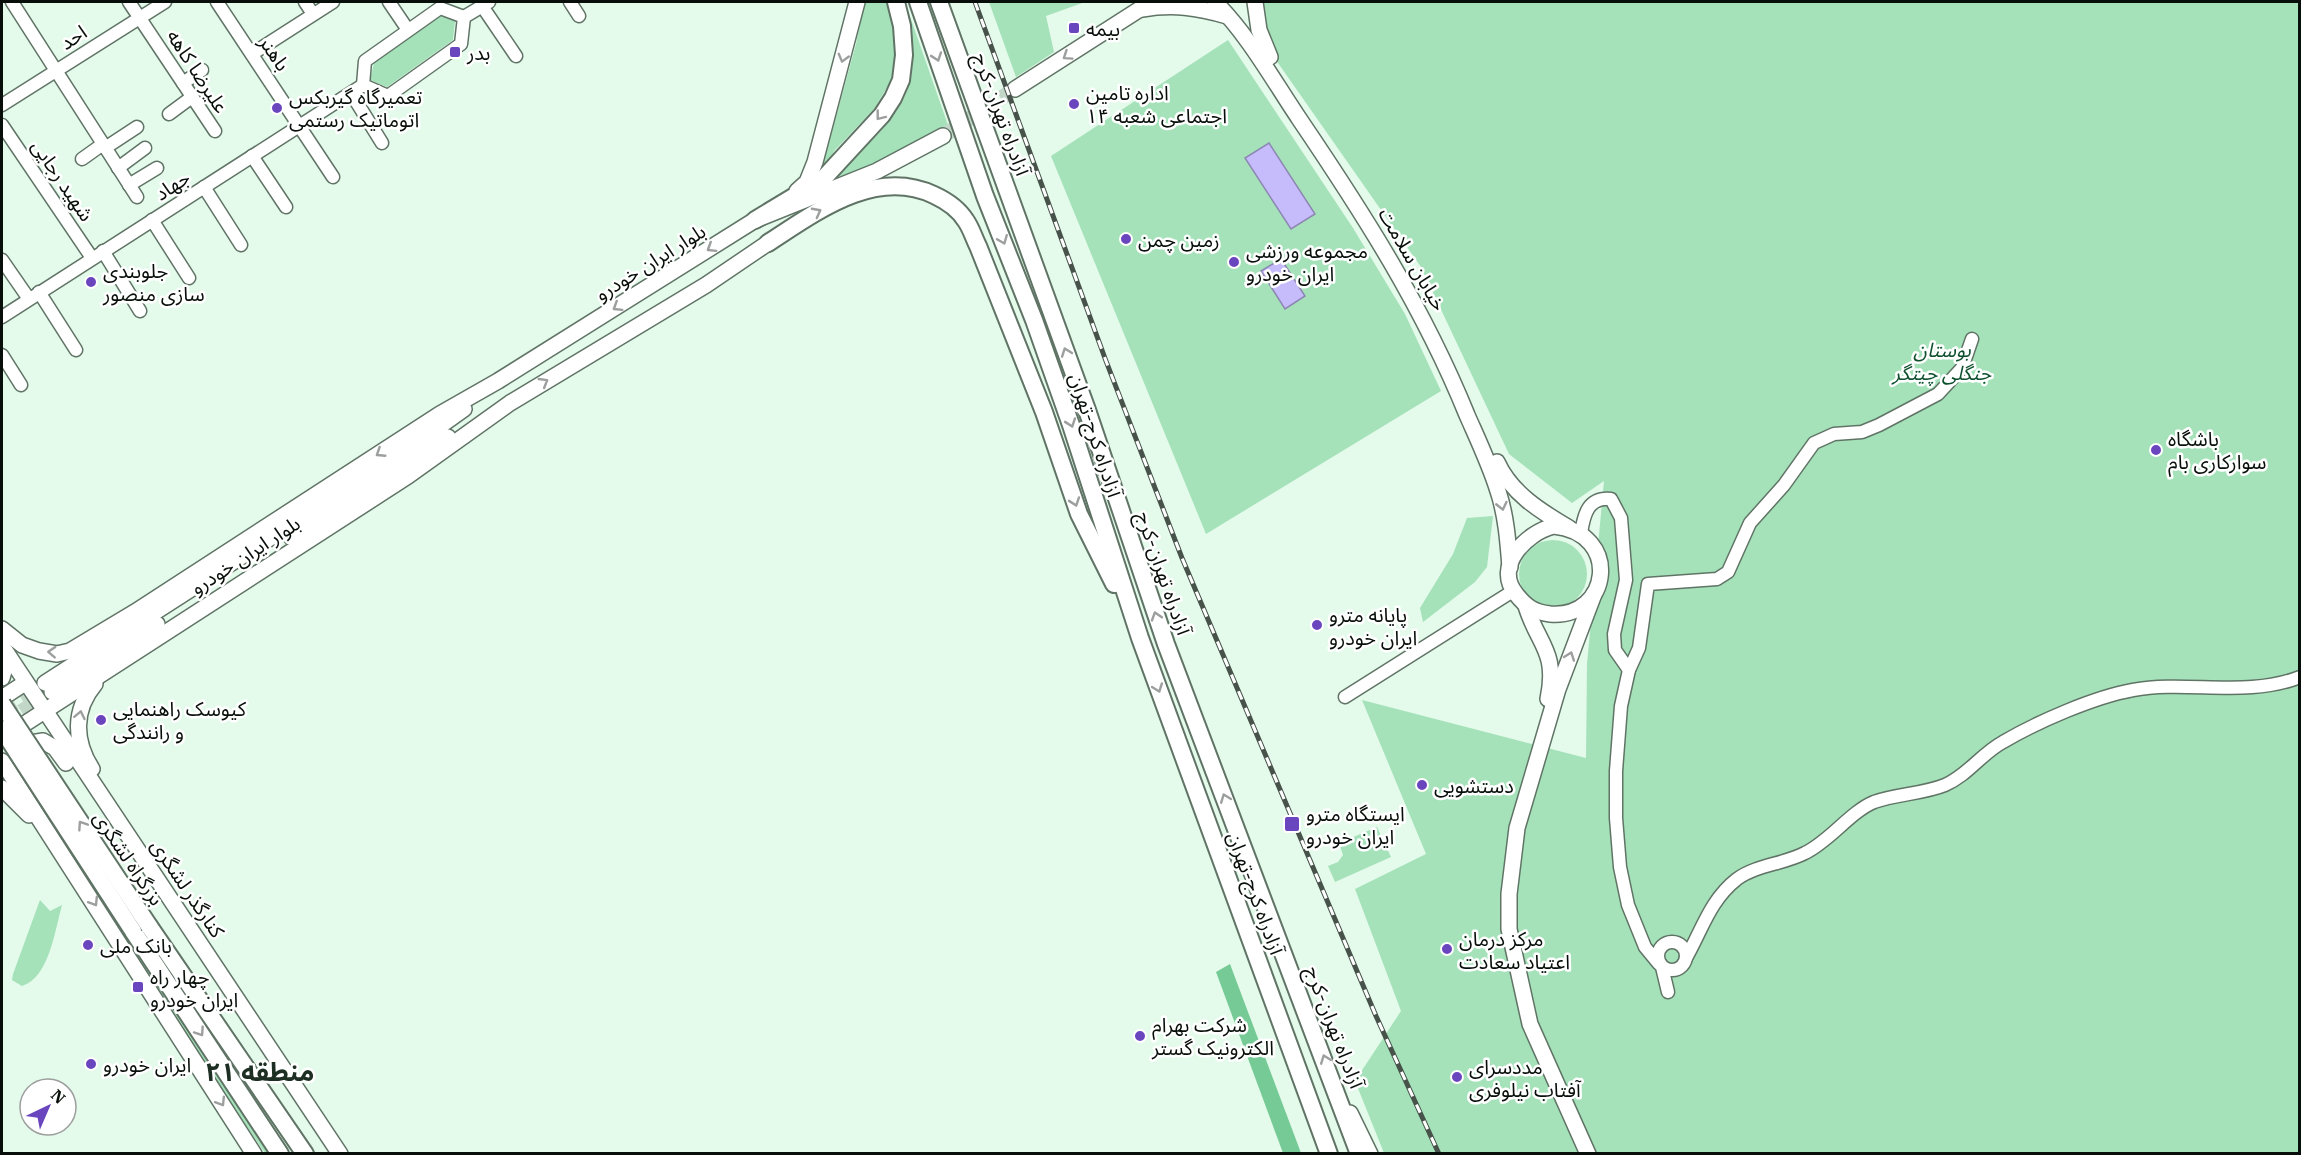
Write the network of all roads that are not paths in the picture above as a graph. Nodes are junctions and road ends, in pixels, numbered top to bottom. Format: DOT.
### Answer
graph roads {
  1 [pos="12,2"];
  2 [pos="129,2"];
  3 [pos="165,2"];
  4 [pos="217,2"];
  5 [pos="305,2"];
  6 [pos="333,2"];
  7 [pos="389,2"];
  8 [pos="398,2"];
  9 [pos="570,2"];
  10 [pos="857,2"];
  11 [pos="896,2"];
  12 [pos="918,2"];
  13 [pos="939,2"];
  14 [pos="1151,2"];
  15 [pos="1215,2"];
  16 [pos="1227,2"];
  17 [pos="1255,2"];
  18 [pos="486,4"];
  19 [pos="1140,6"];
  20 [pos="313,14"];
  21 [pos="579,16"];
  22 [pos="464,17"];
  23 [pos="1230,17"];
  24 [pos="140,18"];
  25 [pos="411,28"];
  26 [pos="252,54"];
  27 [pos="516,56"];
  28 [pos="1269,57"];
  29 [pos="202,70"];
  30 [pos="55,72"];
  31 [pos="183,83"];
  32 [pos="363,85"];
  33 [pos="1015,89"];
  34 [pos="351,93"];
  35 [pos="192,97"];
  36 [pos="2,105"];
  37 [pos="169,114"];
  38 [pos="2,125"];
  39 [pos="300,126"];
  40 [pos="137,128"];
  41 [pos="215,131"];
  42 [pos="943,136"];
  43 [pos="382,143"];
  44 [pos="104,146"];
  45 [pos="145,148"];
  46 [pos="252,156"];
  47 [pos="82,159"];
  48 [pos="118,168"];
  49 [pos="157,168"];
  50 [pos="333,177"];
  51 [pos="129,185"];
  52 [pos="204,187"];
  53 [pos="137,197"];
  54 [pos="790,197"];
  55 [pos="286,207"];
  56 [pos="152,220"];
  57 [pos="755,220"];
  58 [pos="768,243"];
  59 [pos="241,245"];
  60 [pos="103,251"];
  61 [pos="92,258"];
  62 [pos="2,260"];
  63 [pos="667,276"];
  64 [pos="189,278"];
  65 [pos="34,296"];
  66 [pos="681,300"];
  67 [pos="140,311"];
  68 [pos="2,317"];
  69 [pos="1972,339"];
  70 [pos="76,350"];
  71 [pos="2,355"];
  72 [pos="498,381"];
  73 [pos="21,385"];
  74 [pos="510,404"];
  75 [pos="337,502"];
  76 [pos="1575,530"];
  77 [pos="1510,567"];
  78 [pos="1513,591"];
  79 [pos="1594,594"];
  80 [pos="1526,606"];
  81 [pos="2,628"];
  82 [pos="1140,638"];
  83 [pos="2,646"];
  84 [pos="2,663"];
  85 [pos="111,670"];
  86 [pos="1629,670"];
  87 [pos="2300,677"];
  88 [pos="2,678"];
  89 [pos="25,683"];
  90 [pos="48,688"];
  91 [pos="1345,697"];
  92 [pos="2,698"];
  93 [pos="2,704"];
  94 [pos="44,712"];
  95 [pos="2,729"];
  96 [pos="2,739"];
  97 [pos="2,761"];
  98 [pos="2,788"];
  99 [pos="51,835"];
  100 [pos="73,868"];
  101 [pos="1637,930"];
  102 [pos="1698,930"];
  103 [pos="1672,942"];
  104 [pos="202,948"];
  105 [pos="1686,958"];
  106 [pos="1661,966"];
  107 [pos="1678,969"];
  108 [pos="1552,1088"];
  109 [pos="1338,1091"];
  110 [pos="254,1154"];
  111 [pos="280,1154"];
  112 [pos="305,1154"];
  113 [pos="338,1154"];
  114 [pos="1329,1154"];
  115 [pos="1359,1154"];
  116 [pos="1370,1154"];
  117 [pos="1582,1154"];
  118 [pos="1588,1154"];
  1 -- 30 [label="street"];
  2 -- 24 [label="street, علیرضا کاهه"];
  3 -- 24 [label="street, احد"];
  4 -- 26 [label="street, باهنر"];
  5 -- 20 [label="street"];
  6 -- 20 [label="street"];
  7 -- 25 [label="street"];
  8 -- 25 [label="street"];
  9 -- 21 [label="street"];
  10 -- 54 [label="main road, one-way"];
  11 -- 54 [label="highway, one-way"];
  12 -- 82 [label="highway, آزادراه کرج-تهران, one-way"];
  109 -- 13 [label="highway, آزادراه تهران-کرج, one-way"];
  14 -- 19 [label="main road"];
  15 -- 23 [label="main road, خیابان سلامت"];
  16 -- 28 [label="main road, خیابان سلامت"];
  17 -- 28 [label="main road"];
  18 -- 22 [label="street"];
  18 -- 27 [label="street"];
  19 -- 23 [label="main road"];
  19 -- 33 [label="main road, one-way"];
  20 -- 26 [label="street"];
  22 -- 25 [label="street"];
  22 -- 32 [label="street"];
  23 -- 77 [label="main road, خیابان سلامت, one-way"];
  24 -- 30 [label="street, احد"];
  24 -- 31 [label="street, علیرضا کاهه"];
  25 -- 32 [label="street"];
  26 -- 39 [label="street, باهنر"];
  28 -- 76 [label="main road, خیابان سلامت"];
  29 -- 31 [label="street"];
  30 -- 36 [label="street, احد"];
  30 -- 44 [label="street"];
  31 -- 35 [label="street, علیرضا کاهه"];
  32 -- 34 [label="street, جهاد"];
  34 -- 39 [label="street, جهاد"];
  34 -- 43 [label="street"];
  35 -- 37 [label="street"];
  35 -- 41 [label="street, علیرضا کاهه"];
  38 -- 61 [label="street, شهید رجایی"];
  39 -- 46 [label="street, جهاد"];
  39 -- 50 [label="street, باهنر"];
  40 -- 44 [label="street"];
  42 -- 57 [label="main road, بلوار ایران خودرو"];
  44 -- 47 [label="street"];
  44 -- 48 [label="street"];
  45 -- 48 [label="street"];
  46 -- 52 [label="street, جهاد"];
  46 -- 55 [label="street"];
  48 -- 51 [label="street"];
  49 -- 51 [label="street"];
  51 -- 53 [label="street"];
  52 -- 56 [label="street, جهاد"];
  52 -- 59 [label="street"];
  54 -- 57 [label="highway"];
  56 -- 60 [label="street, جهاد"];
  56 -- 64 [label="street"];
  57 -- 63 [label="main road, بلوار ایران خودرو, one-way"];
  58 -- 66 [label="main road, بلوار ایران خودرو"];
  58 -- 82 [label="highway, one-way"];
  60 -- 61 [label="street, جهاد"];
  60 -- 67 [label="street"];
  61 -- 65 [label="street, جهاد"];
  62 -- 65 [label="street"];
  63 -- 66 [label="main road"];
  63 -- 72 [label="main road, بلوار ایران خودرو, one-way"];
  65 -- 68 [label="street, جهاد"];
  65 -- 70 [label="street"];
  74 -- 66 [label="main road, بلوار ایران خودرو, one-way"];
  69 -- 86 [label="street"];
  71 -- 73 [label="street"];
  72 -- 75 [label="main road, بلوار ایران خودرو"];
  72 -- 81 [label="main road, بلوار ایران خودرو, one-way"];
  74 -- 75 [label="main road, بلوار ایران خودرو"];
  74 -- 85 [label="main road, بلوار ایران خودرو"];
  75 -- 90 [label="main road, بلوار ایران خودرو"];
  76 -- 77 [label="main road"];
  76 -- 79 [label="main road"];
  76 -- 86 [label="street"];
  77 -- 78 [label="main road"];
  78 -- 80 [label="main road"];
  78 -- 91 [label="street"];
  79 -- 80 [label="main road"];
  108 -- 79 [label="main road, one-way"];
  80 -- 108 [label="main road"];
  82 -- 114 [label="highway, آزادراه کرج-تهران, one-way"];
  83 -- 89 [label="main road, کنارگذر لشگری"];
  84 -- 88 [label="main road"];
  85 -- 94 [label="main road, بلوار ایران خودرو"];
  104 -- 85 [label="main road, one-way"];
  86 -- 101 [label="street"];
  87 -- 102 [label="street"];
  89 -- 92 [label="main road"];
  89 -- 94 [label="main road, کنارگذر لشگری"];
  112 -- 93 [label="highway, بزرگراه لشگری, one-way, bridge"];
  94 -- 96 [label="main road, بلوار ایران خودرو"];
  94 -- 104 [label="main road, کنارگذر لشگری"];
  95 -- 111 [label="highway, بزرگراه لشگری, one-way, bridge"];
  97 -- 99 [label="main road"];
  98 -- 100 [label="main road"];
  99 -- 100 [label="main road"];
  99 -- 104 [label="main road"];
  100 -- 110 [label="main road, one-way"];
  101 -- 103 [label="street"];
  101 -- 106 [label="street"];
  102 -- 103 [label="street"];
  102 -- 105 [label="street"];
  103 -- 105 [label="street"];
  103 -- 106 [label="street"];
  104 -- 113 [label="main road, کنارگذر لشگری"];
  105 -- 107 [label="street"];
  106 -- 107 [label="street"];
  106 -- 107 [label="street"];
  108 -- 117 [label="main road"];
  108 -- 118 [label="main road"];
  109 -- 115 [label="highway, آزادراه تهران-کرج"];
  109 -- 116 [label="main road"];
}
